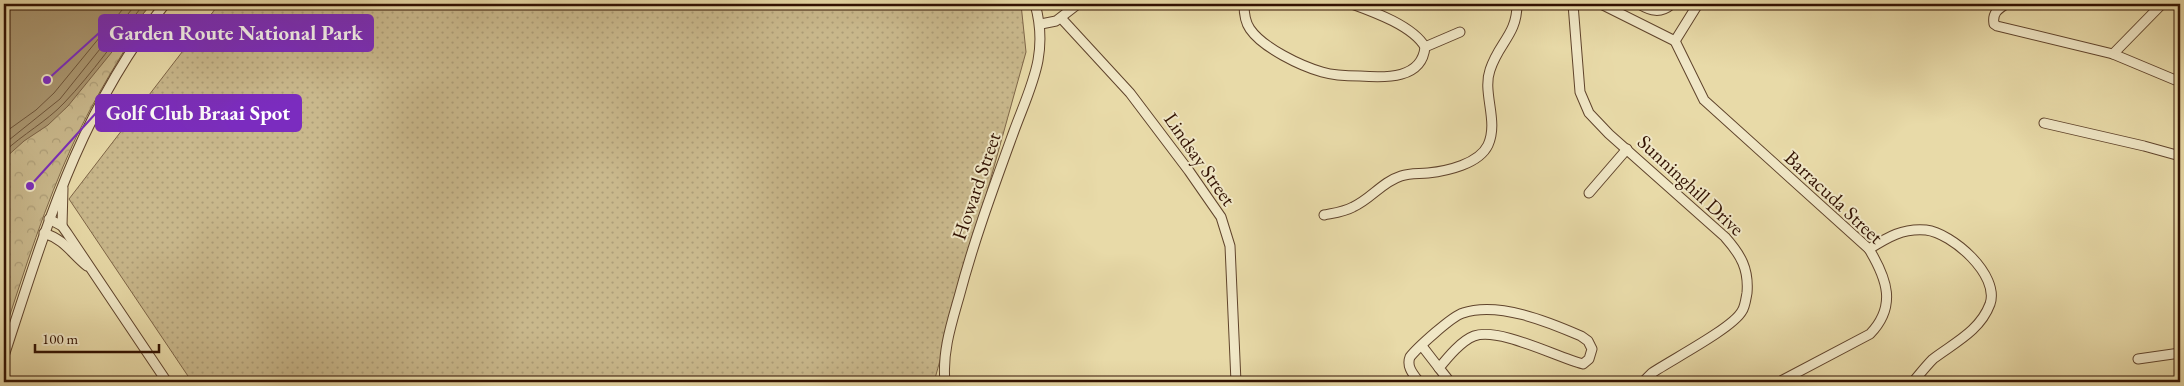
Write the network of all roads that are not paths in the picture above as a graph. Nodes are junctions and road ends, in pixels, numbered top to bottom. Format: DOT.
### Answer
graph roads {
  1 [pos="165,4"];
  2 [pos="1035,4"];
  3 [pos="1078,4"];
  4 [pos="1244,4"];
  5 [pos="1352,4"];
  6 [pos="1517,4"];
  7 [pos="1573,4"];
  8 [pos="1601,4"];
  9 [pos="1641,4"];
  10 [pos="1672,4"];
  11 [pos="1698,4"];
  12 [pos="2006,4"];
  13 [pos="2162,4"];
  14 [pos="1062,18"];
  15 [pos="1041,24"];
  16 [pos="1460,32"];
  17 [pos="1674,41"];
  18 [pos="1425,47"];
  19 [pos="2113,54"];
  20 [pos="2180,82"];
  21 [pos="2044,123"];
  22 [pos="1627,149"];
  23 [pos="2180,156"];
  24 [pos="63,181"];
  25 [pos="1590,193"];
  26 [pos="1324,215"];
  27 [pos="49,219"];
  28 [pos="62,226"];
  29 [pos="44,232"];
  30 [pos="1869,249"];
  31 [pos="89,268"];
  32 [pos="1422,346"];
  33 [pos="2180,353"];
  34 [pos="4,356"];
  35 [pos="2138,359"];
  36 [pos="1439,368"];
  37 [pos="168,382"];
  38 [pos="945,382"];
  39 [pos="1236,382"];
  40 [pos="1419,382"];
  41 [pos="1450,382"];
  42 [pos="1643,382"];
  43 [pos="1778,382"];
  44 [pos="1913,382"];
  1 -- 24 [label="street"];
  2 -- 15 [label="street, Howard Street"];
  3 -- 14 [label="street"];
  4 -- 18 [label="street"];
  5 -- 18 [label="street"];
  6 -- 26 [label="street"];
  7 -- 22 [label="street, Sunninghill Drive"];
  8 -- 17 [label="street"];
  9 -- 10 [label="street"];
  11 -- 17 [label="street"];
  12 -- 19 [label="street"];
  13 -- 19 [label="street"];
  14 -- 15 [label="street"];
  14 -- 39 [label="street, Lindsay Street"];
  15 -- 38 [label="street, Howard Street"];
  16 -- 18 [label="street"];
  17 -- 30 [label="street, Barracuda Street"];
  19 -- 20 [label="street"];
  21 -- 23 [label="street"];
  22 -- 25 [label="street"];
  22 -- 42 [label="street, Sunninghill Drive"];
  24 -- 27 [label="street"];
  24 -- 28 [label="street"];
  27 -- 28 [label="street"];
  27 -- 29 [label="street"];
  28 -- 31 [label="street"];
  29 -- 31 [label="street"];
  29 -- 34 [label="street"];
  30 -- 43 [label="street, Barracuda Street"];
  30 -- 44 [label="street"];
  31 -- 37 [label="street"];
  32 -- 36 [label="street"];
  32 -- 36 [label="street"];
  32 -- 40 [label="street"];
  33 -- 35 [label="street"];
  36 -- 41 [label="street"];
}
